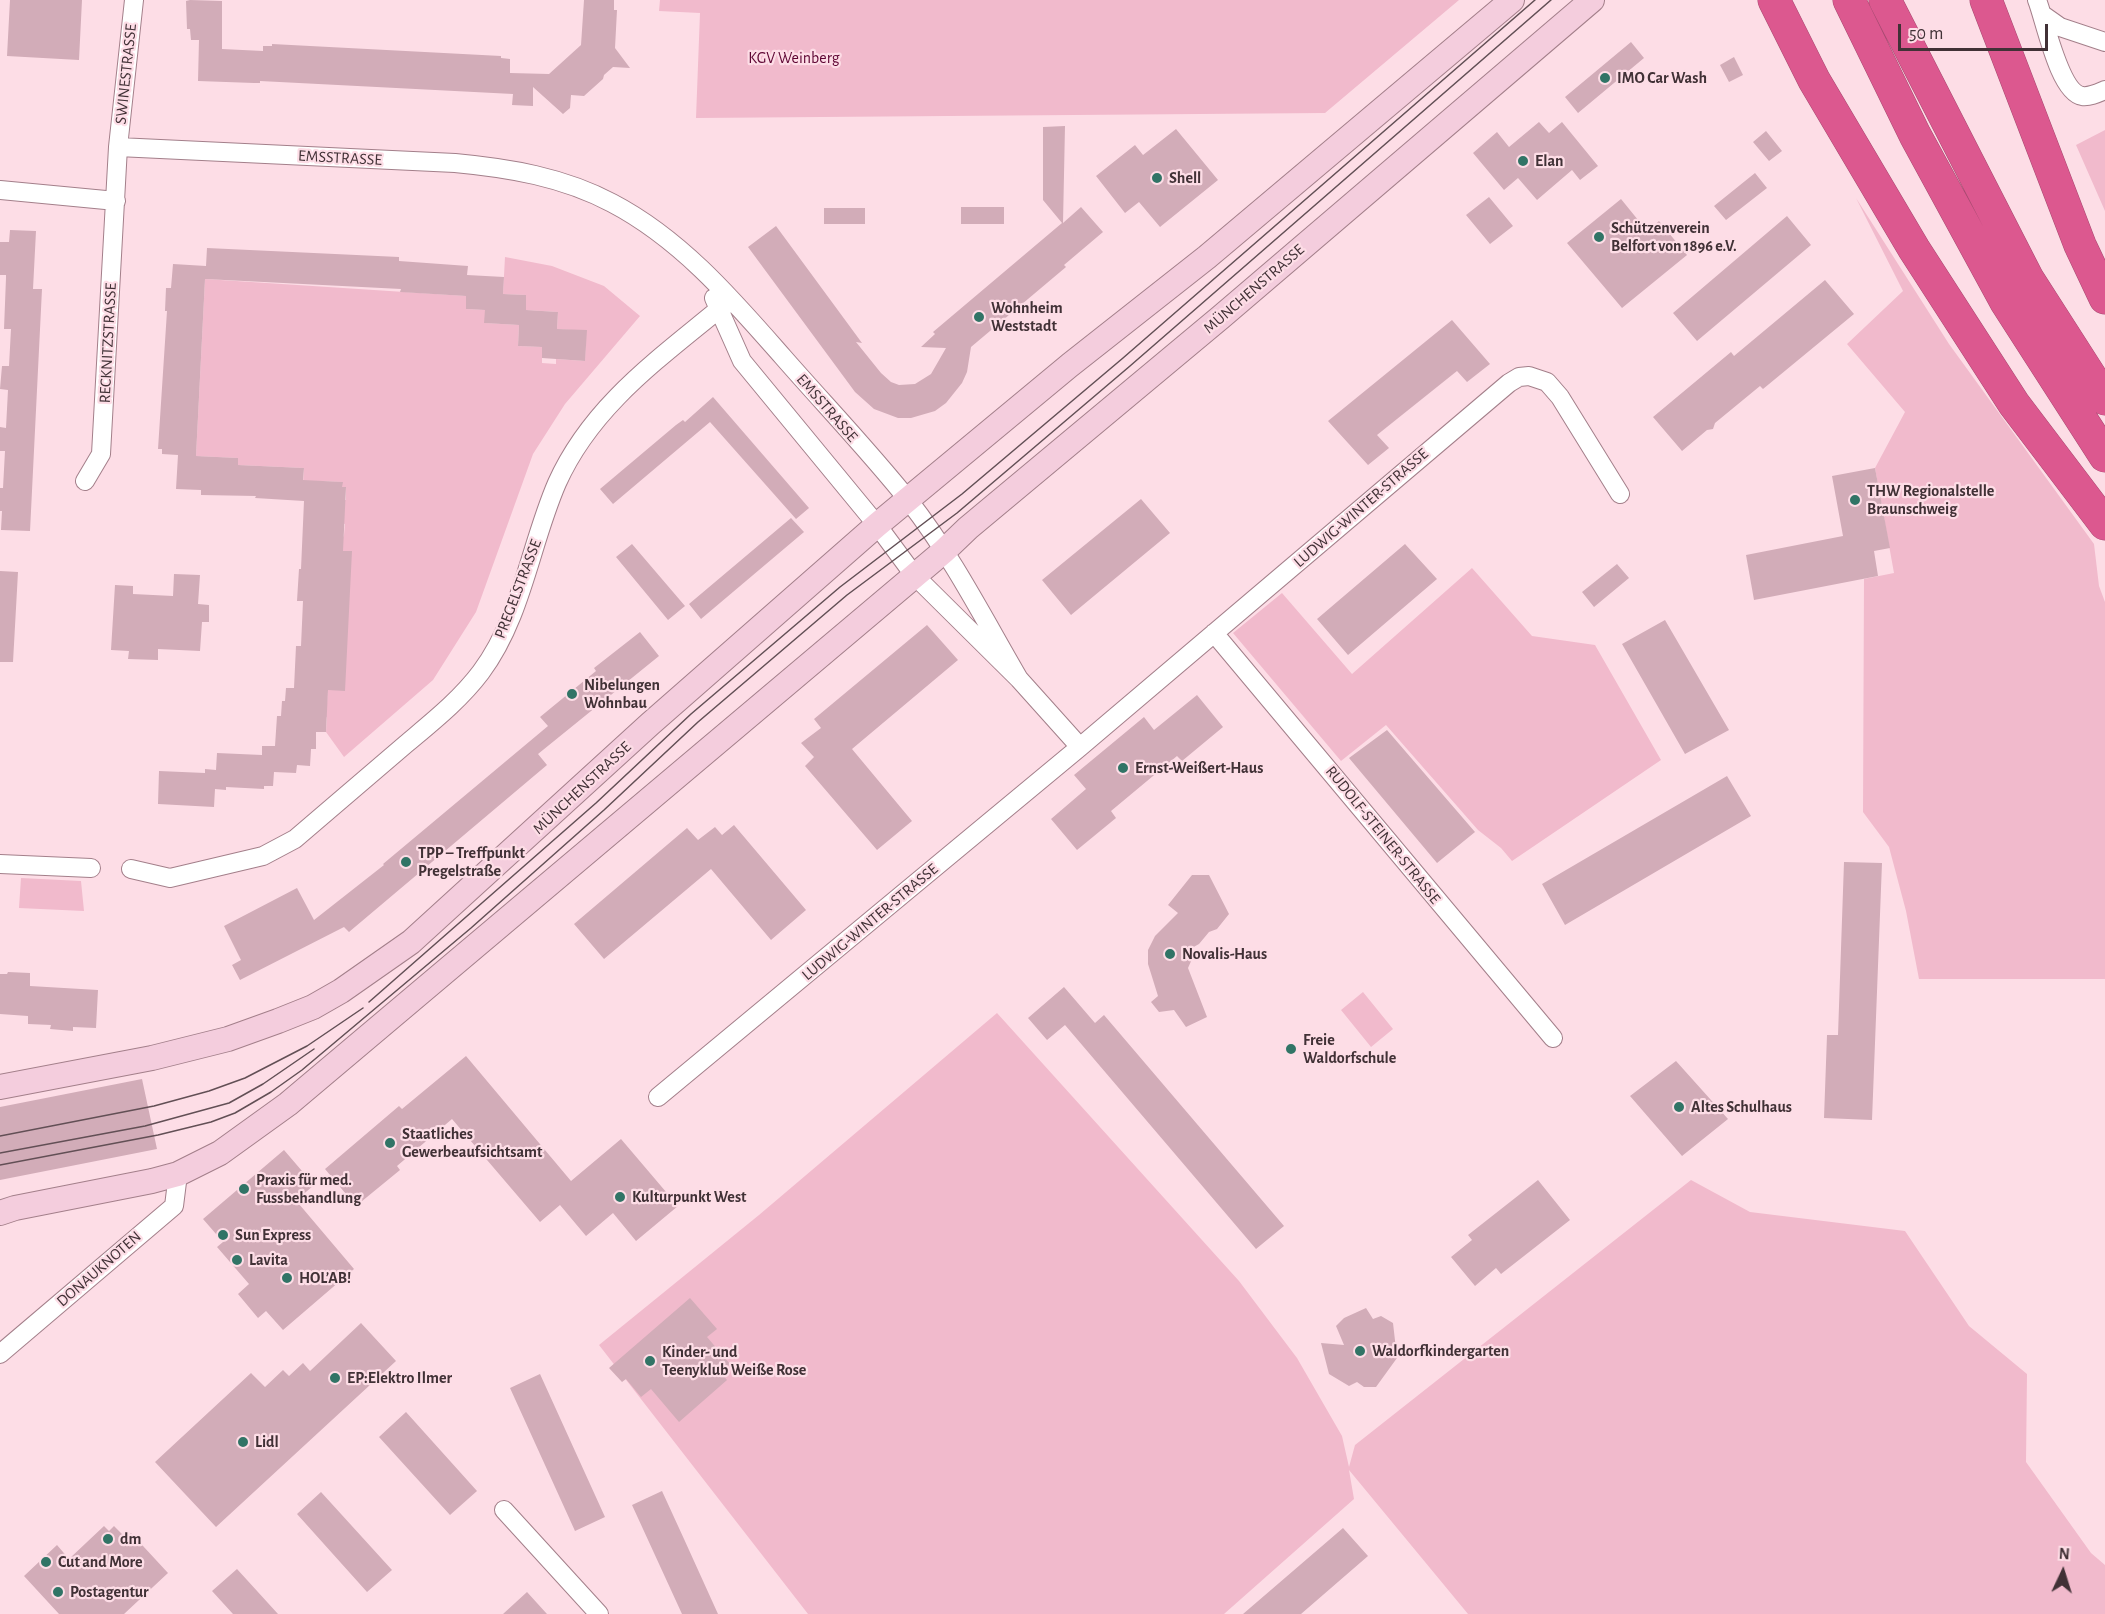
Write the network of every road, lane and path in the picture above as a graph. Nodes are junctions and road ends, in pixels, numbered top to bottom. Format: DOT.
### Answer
graph roads {
  1 [pos="134,0"];
  2 [pos="1512,0"];
  3 [pos="1592,0"];
  4 [pos="1774,0"];
  5 [pos="1849,0"];
  6 [pos="1885,0"];
  7 [pos="1986,0"];
  8 [pos="2040,8"];
  9 [pos="2105,42"];
  10 [pos="2105,90"];
  11 [pos="118,147"];
  12 [pos="0,190"];
  13 [pos="116,201"];
  14 [pos="2105,298"];
  15 [pos="726,305"];
  16 [pos="2105,399"];
  17 [pos="2105,456"];
  18 [pos="85,481"];
  19 [pos="1620,494"];
  20 [pos="908,500"];
  21 [pos="2105,524"];
  22 [pos="877,525"];
  23 [pos="944,551"];
  24 [pos="914,575"];
  25 [pos="1214,633"];
  26 [pos="1019,679"];
  27 [pos="1080,747"];
  28 [pos="0,864"];
  29 [pos="92,868"];
  30 [pos="131,869"];
  31 [pos="1553,1038"];
  32 [pos="0,1087"];
  33 [pos="658,1097"];
  34 [pos="178,1174"];
  35 [pos="5,1210"];
  36 [pos="0,1353"];
  37 [pos="504,1510"];
  38 [pos="598,1614"];
  1 -- 11 [label="street, SWINESTRASSE"];
  2 -- 20 [label="main road, MÜNCHENSTRASSE"];
  3 -- 23 [label="main road, MÜNCHENSTRASSE"];
  4 -- 21 [label="highway"];
  5 -- 17 [label="highway"];
  6 -- 16 [label="highway"];
  7 -- 14 [label="highway"];
  8 -- 9 [label="street"];
  8 -- 10 [label="street"];
  11 -- 13 [label="street"];
  11 -- 15 [label="street, EMSSTRASSE"];
  12 -- 13 [label="street"];
  13 -- 18 [label="street, RECKNITZSTRASSE"];
  15 -- 20 [label="street, EMSSTRASSE"];
  15 -- 22 [label="street, EMSSTRASSE"];
  15 -- 30 [label="street, PREGELSTRASSE"];
  19 -- 25 [label="street, LUDWIG-WINTER-STRASSE"];
  20 -- 22 [label="main road, MÜNCHENSTRASSE"];
  20 -- 23 [label="street, EMSSTRASSE"];
  22 -- 24 [label="street"];
  22 -- 32 [label="main road, MÜNCHENSTRASSE"];
  23 -- 24 [label="main road, MÜNCHENSTRASSE"];
  23 -- 26 [label="street"];
  24 -- 26 [label="street"];
  24 -- 34 [label="main road, MÜNCHENSTRASSE"];
  25 -- 27 [label="street, LUDWIG-WINTER-STRASSE"];
  25 -- 31 [label="street, RUDOLF-STEINER-STRASSE"];
  26 -- 27 [label="street"];
  27 -- 33 [label="street, LUDWIG-WINTER-STRASSE"];
  28 -- 29 [label="street"];
  34 -- 35 [label="main road"];
  34 -- 36 [label="street, DONAUKNOTEN"];
  37 -- 38 [label="street"];
}
